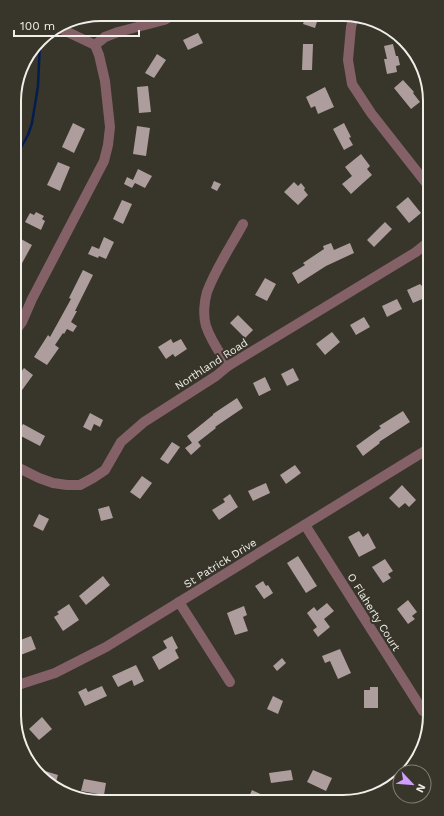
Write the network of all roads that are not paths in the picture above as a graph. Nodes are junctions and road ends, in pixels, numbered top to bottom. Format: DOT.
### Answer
graph roads {
  1 [pos="160,21"];
  2 [pos="352,22"];
  3 [pos="64,30"];
  4 [pos="95,46"];
  5 [pos="423,179"];
  6 [pos="243,224"];
  7 [pos="423,246"];
  8 [pos="21,323"];
  9 [pos="228,366"];
  10 [pos="423,452"];
  11 [pos="21,469"];
  12 [pos="305,525"];
  13 [pos="179,602"];
  14 [pos="230,682"];
  15 [pos="21,684"];
  16 [pos="423,711"];
  1 -- 4 [label="street"];
  2 -- 5 [label="street"];
  3 -- 4 [label="street"];
  4 -- 8 [label="street"];
  6 -- 9 [label="street"];
  7 -- 9 [label="street, Northland Road"];
  9 -- 11 [label="street, Northland Road"];
  10 -- 12 [label="street, St Patrick Drive"];
  12 -- 13 [label="street, St Patrick Drive"];
  12 -- 16 [label="street, O Flaherty Court"];
  13 -- 14 [label="street"];
  13 -- 15 [label="street, St Patrick Drive"];
}
